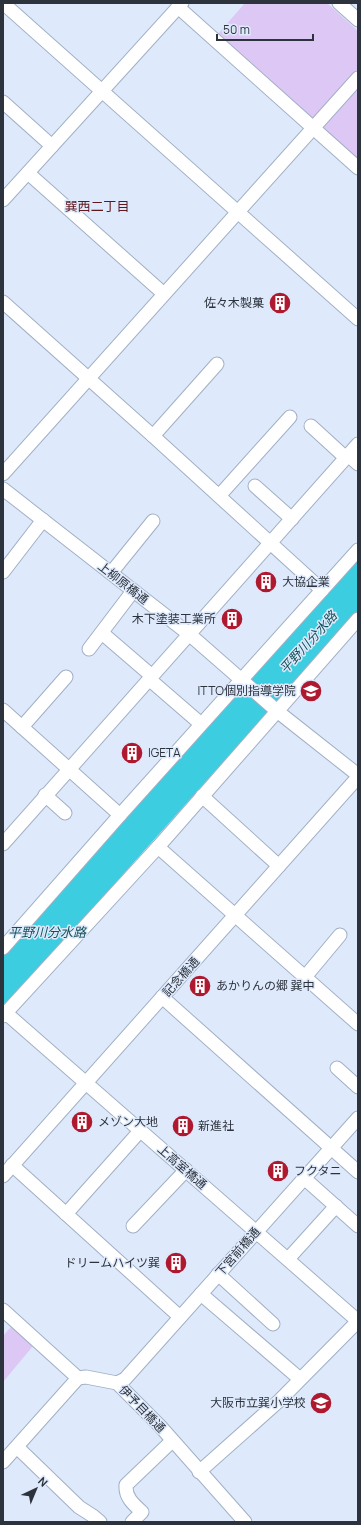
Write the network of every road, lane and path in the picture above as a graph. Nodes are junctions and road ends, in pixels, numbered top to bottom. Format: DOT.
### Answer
graph roads {
  1 [pos="3,3"];
  2 [pos="339,3"];
  3 [pos="180,5"];
  4 [pos="358,20"];
  5 [pos="358,78"];
  6 [pos="101,91"];
  7 [pos="3,102"];
  8 [pos="313,128"];
  9 [pos="52,146"];
  10 [pos="358,168"];
  11 [pos="28,173"];
  12 [pos="3,200"];
  13 [pos="238,212"];
  14 [pos="164,294"];
  15 [pos="3,302"];
  16 [pos="358,319"];
  17 [pos="217,364"];
  18 [pos="89,379"];
  19 [pos="290,417"];
  20 [pos="311,426"];
  21 [pos="153,436"];
  22 [pos="358,444"];
  23 [pos="347,457"];
  24 [pos="358,464"];
  25 [pos="3,474"];
  26 [pos="255,486"];
  27 [pos="3,489"];
  28 [pos="218,496"];
  29 [pos="292,519"];
  30 [pos="43,520"];
  31 [pos="154,521"];
  32 [pos="270,543"];
  33 [pos="358,550"];
  34 [pos="3,572"];
  35 [pos="111,573"];
  36 [pos="322,590"];
  37 [pos="133,591"];
  38 [pos="357,621"];
  39 [pos="102,633"];
  40 [pos="189,634"];
  41 [pos="89,649"];
  42 [pos="66,677"];
  43 [pos="151,677"];
  44 [pos="241,680"];
  45 [pos="3,710"];
  46 [pos="277,711"];
  47 [pos="201,724"];
  48 [pos="22,727"];
  49 [pos="69,769"];
  50 [pos="358,776"];
  51 [pos="45,795"];
  52 [pos="202,796"];
  53 [pos="66,814"];
  54 [pos="120,815"];
  55 [pos="3,844"];
  56 [pos="158,847"];
  57 [pos="279,866"];
  58 [pos="236,916"];
  59 [pos="340,935"];
  60 [pos="3,948"];
  61 [pos="305,977"];
  62 [pos="162,997"];
  63 [pos="4,1015"];
  64 [pos="358,1024"];
  65 [pos="337,1068"];
  66 [pos="85,1084"];
  67 [pos="358,1087"];
  68 [pos="358,1118"];
  69 [pos="140,1131"];
  70 [pos="331,1148"];
  71 [pos="12,1166"];
  72 [pos="186,1170"];
  73 [pos="358,1172"];
  74 [pos="3,1176"];
  75 [pos="304,1178"];
  76 [pos="336,1206"];
  77 [pos="66,1214"];
  78 [pos="133,1226"];
  79 [pos="358,1226"];
  80 [pos="256,1231"];
  81 [pos="288,1259"];
  82 [pos="218,1274"];
  83 [pos="201,1294"];
  84 [pos="3,1310"];
  85 [pos="180,1317"];
  86 [pos="358,1321"];
  87 [pos="273,1324"];
  88 [pos="78,1378"];
  89 [pos="300,1379"];
  90 [pos="117,1383"];
  91 [pos="172,1441"];
  92 [pos="17,1447"];
  93 [pos="4,1459"];
  94 [pos="200,1472"];
  95 [pos="242,1521"];
  96 [pos="100,1522"];
  97 [pos="132,1522"];
  1 -- 6 [label="street"];
  2 -- 4 [label="street"];
  3 -- 6 [label="street"];
  3 -- 8 [label="street"];
  5 -- 8 [label="street"];
  6 -- 9 [label="street"];
  6 -- 13 [label="street"];
  7 -- 9 [label="street"];
  8 -- 10 [label="street"];
  8 -- 13 [label="street"];
  9 -- 11 [label="street"];
  11 -- 12 [label="street"];
  11 -- 14 [label="street"];
  13 -- 14 [label="street"];
  13 -- 16 [label="street"];
  14 -- 18 [label="street"];
  15 -- 18 [label="street"];
  17 -- 21 [label="street"];
  18 -- 21 [label="street"];
  18 -- 25 [label="street"];
  19 -- 28 [label="street"];
  20 -- 23 [label="street"];
  21 -- 28 [label="street"];
  22 -- 23 [label="street"];
  23 -- 24 [label="street"];
  23 -- 29 [label="street"];
  26 -- 29 [label="street"];
  27 -- 30 [label="street, 上柳原橋通"];
  28 -- 32 [label="street"];
  29 -- 32 [label="street"];
  30 -- 34 [label="street"];
  30 -- 35 [label="street, 上柳原橋通"];
  31 -- 35 [label="street"];
  32 -- 36 [label="street"];
  32 -- 40 [label="street"];
  33 -- 36 [label="street"];
  35 -- 37 [label="street, 上柳原橋通"];
  36 -- 44 [label="street"];
  37 -- 39 [label="street"];
  37 -- 40 [label="street, 上柳原橋通"];
  38 -- 46 [label="street"];
  39 -- 41 [label="street"];
  39 -- 43 [label="street"];
  40 -- 43 [label="street"];
  40 -- 44 [label="street, 上柳原橋通"];
  42 -- 48 [label="street"];
  43 -- 47 [label="street"];
  43 -- 49 [label="street"];
  44 -- 46 [label="street, 上柳原橋通"];
  44 -- 47 [label="street"];
  45 -- 48 [label="street"];
  46 -- 50 [label="street"];
  46 -- 52 [label="street"];
  47 -- 54 [label="street"];
  48 -- 49 [label="street"];
  49 -- 51 [label="street"];
  49 -- 54 [label="street"];
  50 -- 57 [label="street, 記念橋通"];
  51 -- 53 [label="street"];
  51 -- 55 [label="street"];
  52 -- 56 [label="street"];
  52 -- 57 [label="street"];
  54 -- 60 [label="street"];
  56 -- 58 [label="street"];
  56 -- 63 [label="street"];
  57 -- 58 [label="street, 記念橋通"];
  58 -- 61 [label="street"];
  58 -- 62 [label="street, 記念橋通"];
  59 -- 61 [label="street"];
  61 -- 64 [label="street"];
  62 -- 66 [label="street, 記念橋通"];
  62 -- 70 [label="street"];
  63 -- 66 [label="street, 上高室橋通"];
  65 -- 67 [label="street"];
  66 -- 69 [label="street, 上高室橋通"];
  66 -- 71 [label="street, 記念橋通"];
  68 -- 70 [label="street, 下宮前橋通"];
  69 -- 72 [label="street, 上高室橋通"];
  69 -- 77 [label="street"];
  70 -- 73 [label="street"];
  70 -- 75 [label="street, 下宮前橋通"];
  71 -- 74 [label="street, 記念橋通"];
  71 -- 77 [label="street"];
  72 -- 78 [label="street"];
  72 -- 80 [label="street, 上高室橋通"];
  75 -- 76 [label="street"];
  75 -- 80 [label="street, 下宮前橋通"];
  76 -- 79 [label="street"];
  76 -- 81 [label="street"];
  77 -- 85 [label="street"];
  80 -- 81 [label="street, 上高室橋通"];
  80 -- 82 [label="street, 下宮前橋通"];
  81 -- 86 [label="street, 上高室橋通"];
  82 -- 83 [label="street, 下宮前橋通"];
  82 -- 87 [label="street"];
  83 -- 85 [label="street, 下宮前橋通"];
  83 -- 89 [label="street"];
  84 -- 88 [label="street"];
  85 -- 90 [label="street, 下宮前橋通"];
  86 -- 89 [label="street"];
  88 -- 90 [label="street, 伊予目橋通"];
  88 -- 92 [label="street"];
  89 -- 94 [label="street"];
  90 -- 91 [label="street, 伊予目橋通"];
  91 -- 94 [label="street, 伊予目橋通"];
  91 -- 97 [label="street"];
  92 -- 93 [label="street"];
  92 -- 96 [label="street"];
  94 -- 95 [label="street, 伊予目橋通"];
}
